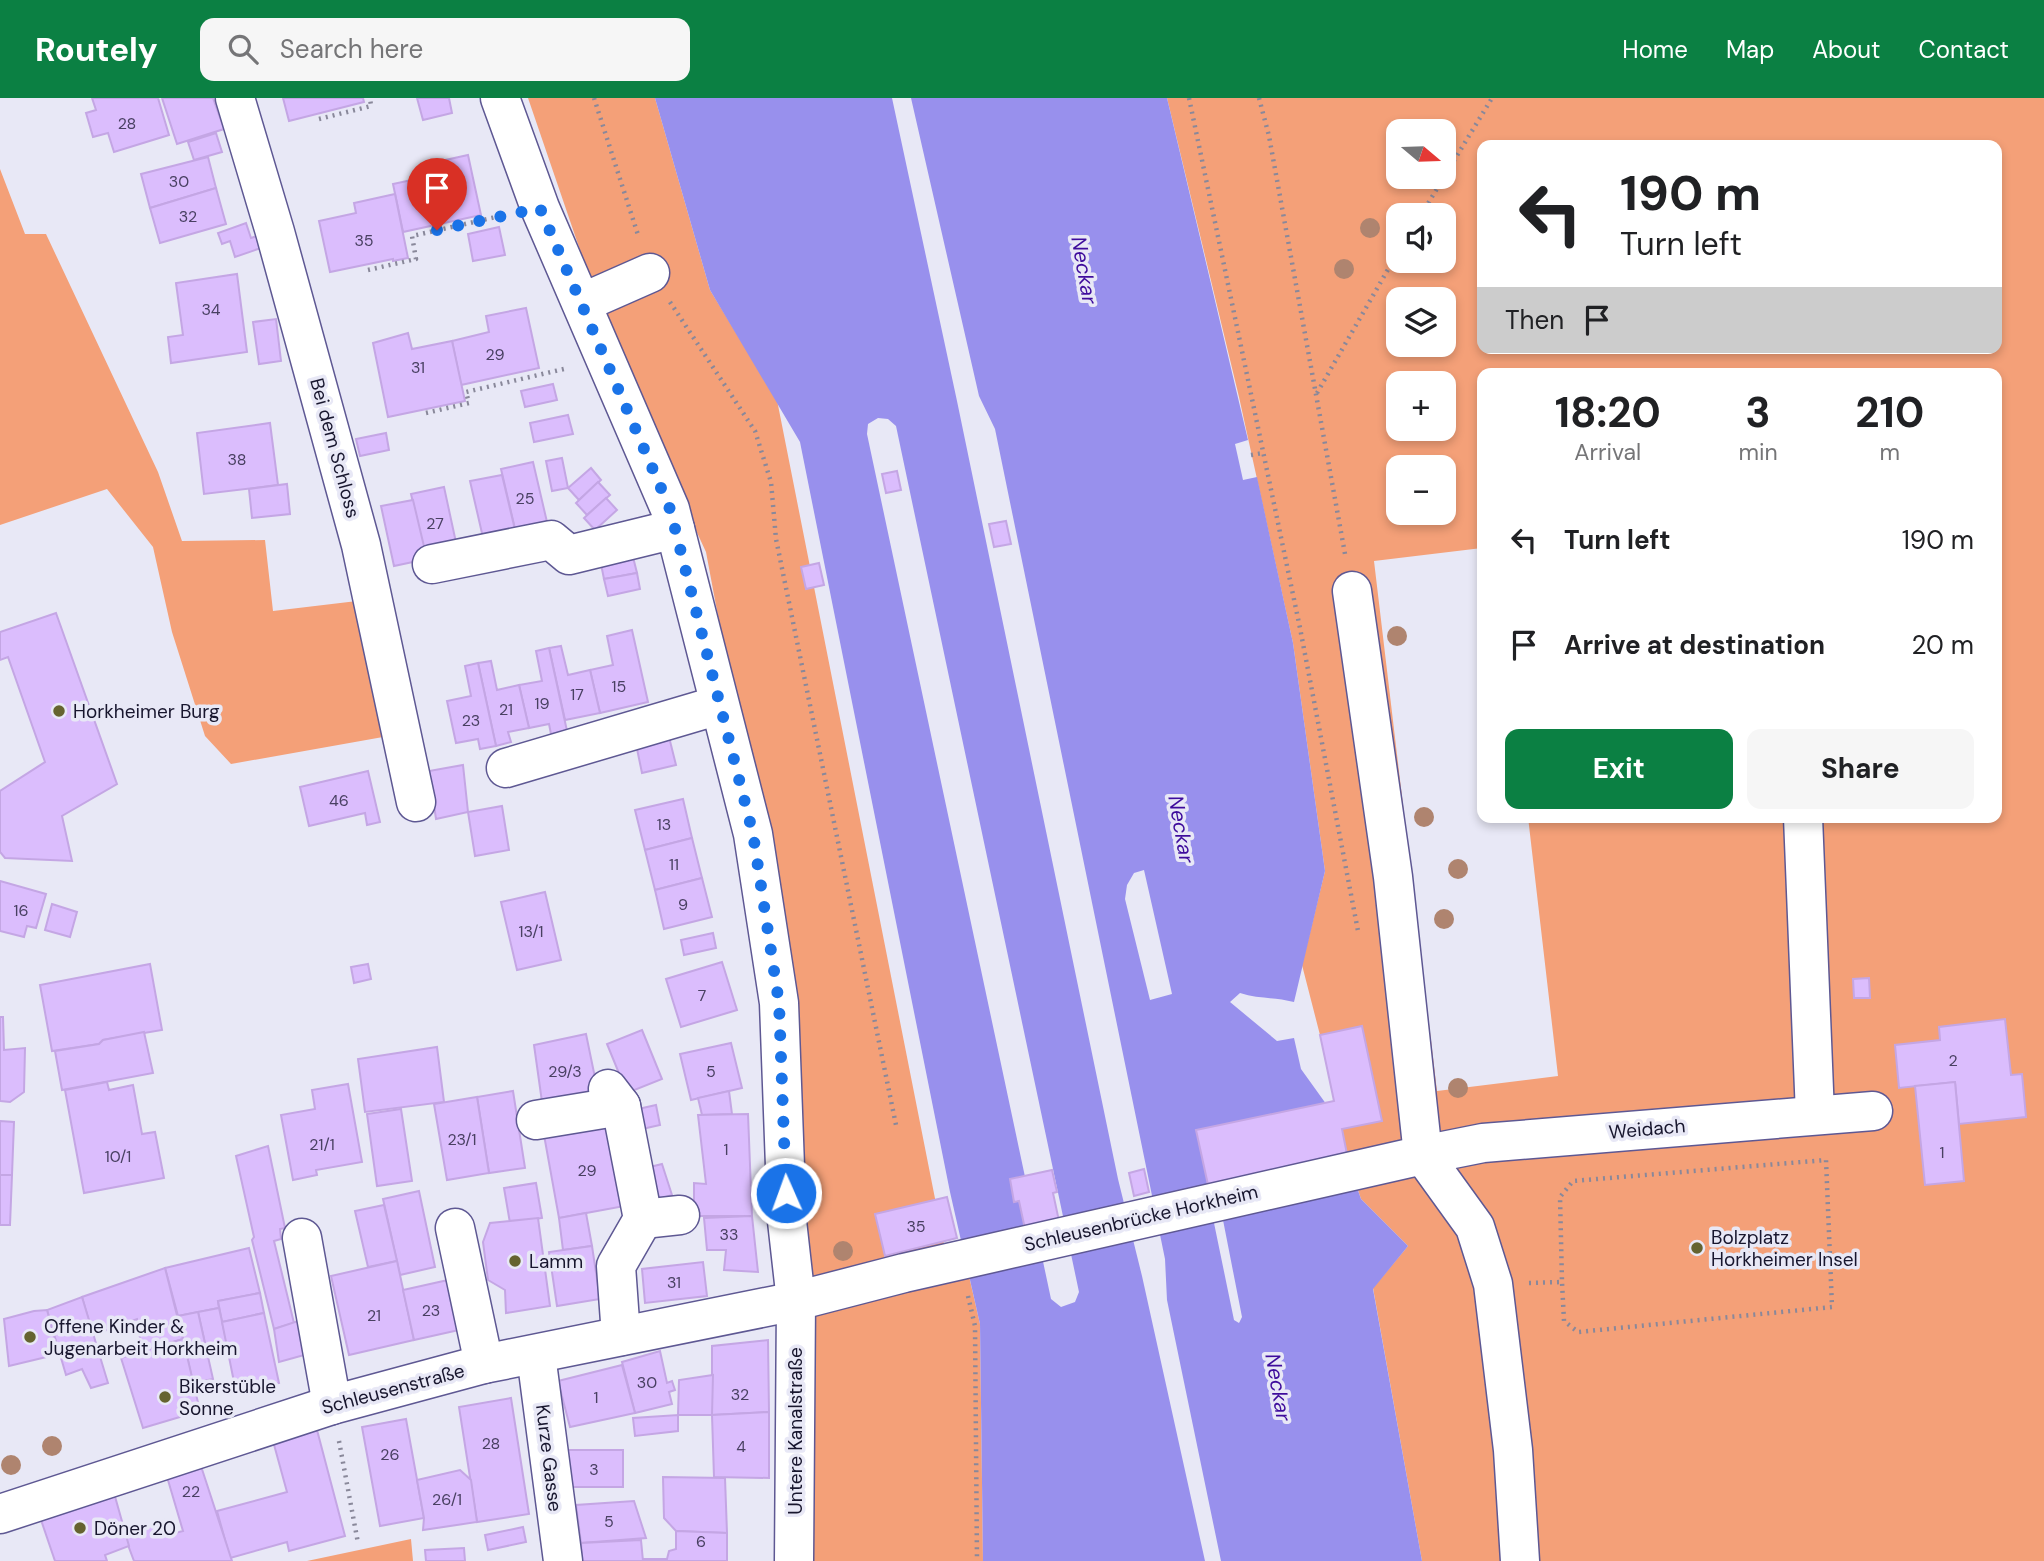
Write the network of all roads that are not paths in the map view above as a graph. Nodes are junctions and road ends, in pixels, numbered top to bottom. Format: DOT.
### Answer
graph roads {
  1 [pos="235,98"];
  2 [pos="500,98"];
  3 [pos="650,273"];
  4 [pos="582,303"];
  5 [pos="675,529"];
  6 [pos="432,564"];
  7 [pos="1352,591"];
  8 [pos="719,705"];
  9 [pos="506,768"];
  10 [pos="416,802"];
  11 [pos="1803,823"];
  12 [pos="1873,1111"];
  13 [pos="1815,1115"];
  14 [pos="536,1120"];
  15 [pos="1423,1155"];
  16 [pos="1378,1164"];
  17 [pos="456,1228"];
  18 [pos="302,1238"];
  19 [pos="796,1301"];
  20 [pos="621,1336"];
  21 [pos="536,1355"];
  22 [pos="484,1364"];
  23 [pos="332,1405"];
  24 [pos="0,1514"];
  25 [pos="563,1561"];
  26 [pos="794,1561"];
  27 [pos="1520,1561"];
  1 -- 10 [label="street, Bei dem Schloss"];
  2 -- 4 [label="street, Untere Kanalstraße"];
  3 -- 4 [label="street"];
  4 -- 5 [label="street, Untere Kanalstraße"];
  5 -- 6 [label="street"];
  5 -- 8 [label="street, Untere Kanalstraße"];
  7 -- 15 [label="street"];
  8 -- 9 [label="street"];
  8 -- 19 [label="street, Untere Kanalstraße"];
  11 -- 13 [label="street"];
  12 -- 13 [label="street, Weidach"];
  13 -- 15 [label="street, Weidach"];
  14 -- 20 [label="street"];
  15 -- 16 [label="street, Weidach"];
  15 -- 27 [label="street"];
  16 -- 19 [label="street, Schleusenbrücke Horkheim"];
  17 -- 22 [label="street"];
  18 -- 23 [label="street"];
  19 -- 20 [label="street, Schleusenstraße"];
  19 -- 26 [label="street, Untere Kanalstraße"];
  20 -- 21 [label="street, Schleusenstraße"];
  21 -- 22 [label="street, Schleusenstraße"];
  21 -- 25 [label="street, Kurze Gasse"];
  22 -- 23 [label="street, Schleusenstraße"];
  23 -- 24 [label="street, Schleusenstraße"];
}
